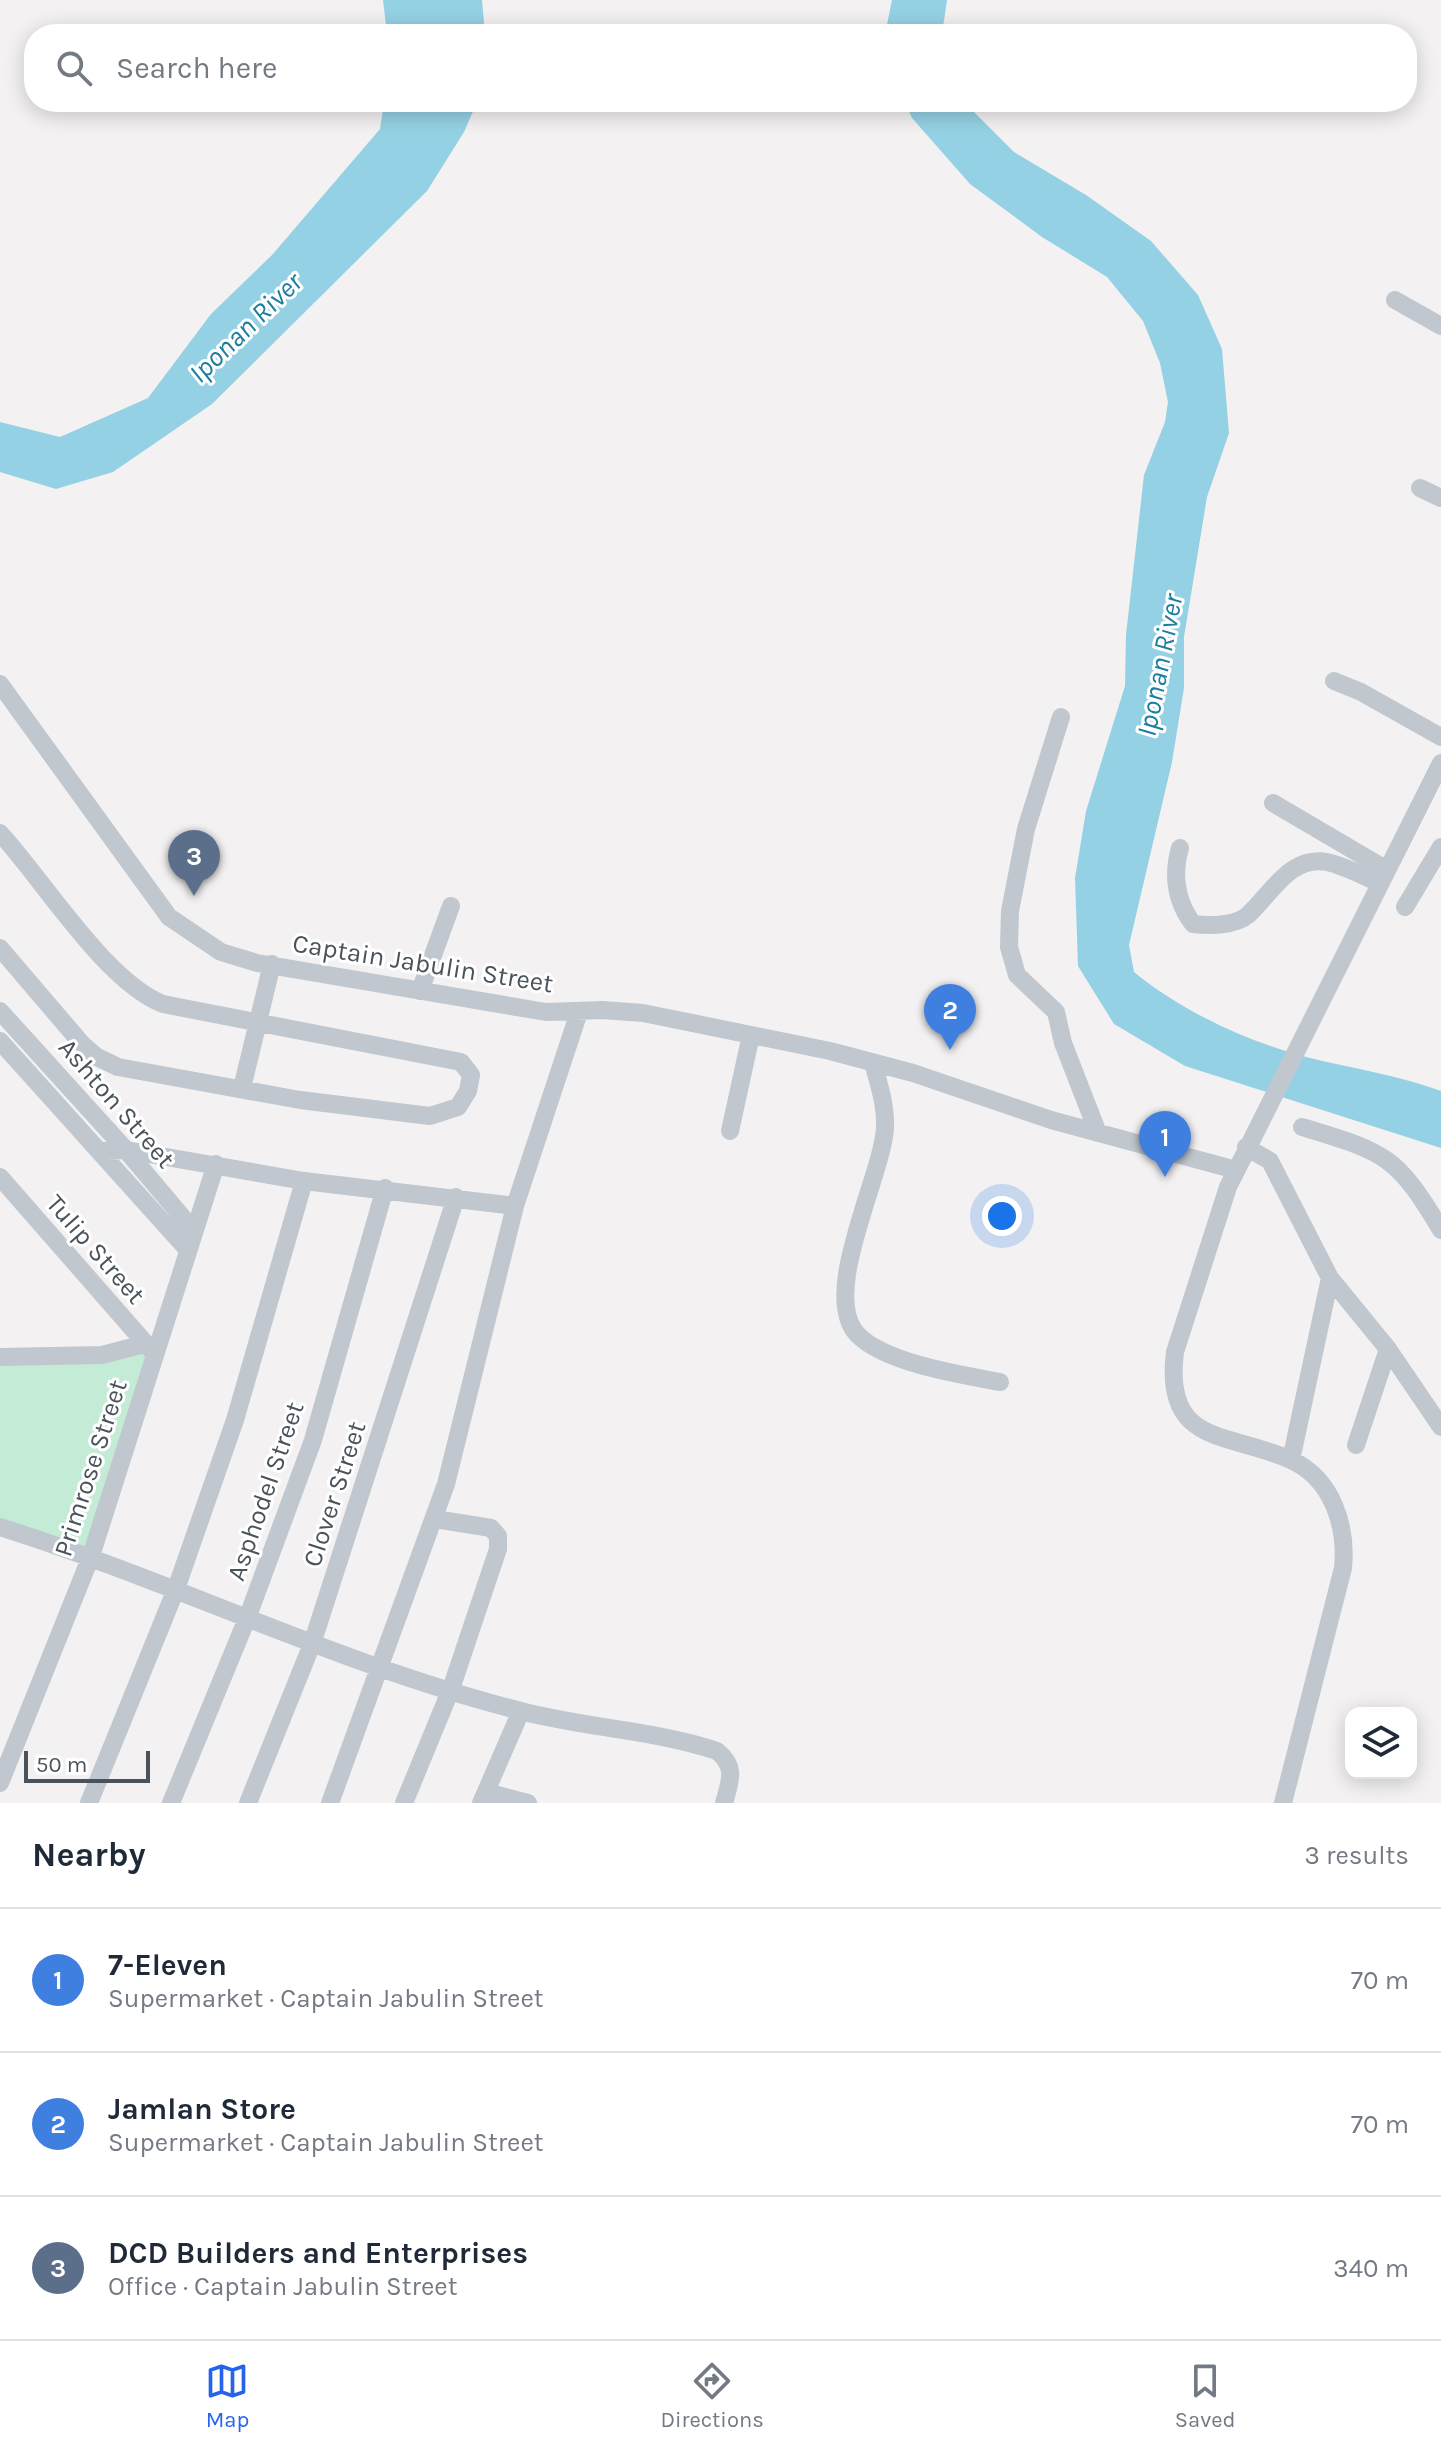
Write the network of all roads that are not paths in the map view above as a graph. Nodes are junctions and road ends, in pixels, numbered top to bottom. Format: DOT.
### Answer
graph roads {
  1 [pos="1395,300"];
  2 [pos="1441,326"];
  3 [pos="1420,488"];
  4 [pos="1441,498"];
  5 [pos="1334,681"];
  6 [pos="0,684"];
  7 [pos="1061,717"];
  8 [pos="1441,737"];
  9 [pos="1441,763"];
  10 [pos="1273,803"];
  11 [pos="0,833"];
  12 [pos="1441,847"];
  13 [pos="1180,848"];
  14 [pos="1384,876"];
  15 [pos="451,906"];
  16 [pos="1405,907"];
  17 [pos="0,948"];
  18 [pos="272,964"];
  19 [pos="420,991"];
  20 [pos="0,1011"];
  21 [pos="579,1012"];
  22 [pos="257,1023"];
  23 [pos="751,1035"];
  24 [pos="0,1041"];
  25 [pos="873,1063"];
  26 [pos="242,1088"];
  27 [pos="1302,1127"];
  28 [pos="730,1131"];
  29 [pos="1098,1133"];
  30 [pos="1246,1147"];
  31 [pos="126,1150"];
  32 [pos="99,1151"];
  33 [pos="216,1164"];
  34 [pos="1236,1170"];
  35 [pos="0,1177"];
  36 [pos="304,1181"];
  37 [pos="385,1188"];
  38 [pos="456,1197"];
  39 [pos="515,1206"];
  40 [pos="1441,1230"];
  41 [pos="190,1240"];
  42 [pos="1330,1278"];
  43 [pos="148,1348"];
  44 [pos="1388,1349"];
  45 [pos="0,1357"];
  46 [pos="1000,1382"];
  47 [pos="1441,1427"];
  48 [pos="1356,1445"];
  49 [pos="1291,1460"];
  50 [pos="435,1519"];
  51 [pos="0,1527"];
  52 [pos="91,1556"];
  53 [pos="176,1589"];
  54 [pos="248,1616"];
  55 [pos="312,1644"];
  56 [pos="381,1668"];
  57 [pos="451,1689"];
  58 [pos="521,1711"];
  59 [pos="0,1783"];
  60 [pos="483,1798"];
  61 [pos="89,1803"];
  62 [pos="171,1803"];
  63 [pos="248,1803"];
  64 [pos="330,1803"];
  65 [pos="404,1803"];
  66 [pos="528,1803"];
  67 [pos="724,1803"];
  68 [pos="1283,1803"];
  1 -- 2 [label="street"];
  3 -- 4 [label="street"];
  5 -- 8 [label="street"];
  6 -- 18 [label="street, Captain Jabulin Street"];
  7 -- 29 [label="street"];
  9 -- 14 [label="street"];
  10 -- 14 [label="street"];
  11 -- 22 [label="street"];
  12 -- 16 [label="street"];
  13 -- 14 [label="street"];
  14 -- 30 [label="street"];
  15 -- 19 [label="street"];
  17 -- 26 [label="street"];
  18 -- 19 [label="street, Captain Jabulin Street"];
  18 -- 22 [label="street"];
  19 -- 21 [label="street, Captain Jabulin Street"];
  20 -- 31 [label="street, Ashton Street"];
  21 -- 23 [label="street, Captain Jabulin Street"];
  21 -- 39 [label="street"];
  22 -- 26 [label="street"];
  22 -- 26 [label="street"];
  23 -- 25 [label="street, Captain Jabulin Street"];
  23 -- 28 [label="street"];
  24 -- 32 [label="street, Ashton Street"];
  25 -- 29 [label="street, Captain Jabulin Street"];
  25 -- 46 [label="street"];
  27 -- 40 [label="street"];
  29 -- 34 [label="street, Captain Jabulin Street"];
  30 -- 34 [label="street"];
  30 -- 42 [label="street"];
  31 -- 32 [label="street"];
  31 -- 33 [label="street"];
  31 -- 41 [label="street, Ashton Street"];
  32 -- 41 [label="street, Ashton Street"];
  33 -- 36 [label="street"];
  33 -- 41 [label="street, Primrose Street"];
  34 -- 49 [label="street"];
  35 -- 43 [label="street, Tulip Street"];
  36 -- 37 [label="street"];
  36 -- 53 [label="street"];
  37 -- 38 [label="street"];
  37 -- 54 [label="street, Asphodel Street"];
  38 -- 39 [label="street"];
  38 -- 55 [label="street, Clover Street"];
  39 -- 50 [label="street"];
  41 -- 43 [label="street, Primrose Street"];
  42 -- 44 [label="street"];
  42 -- 49 [label="street"];
  43 -- 45 [label="street"];
  43 -- 52 [label="street, Primrose Street"];
  44 -- 47 [label="street"];
  44 -- 48 [label="street"];
  49 -- 68 [label="street"];
  50 -- 56 [label="street"];
  50 -- 57 [label="street"];
  51 -- 52 [label="street"];
  52 -- 53 [label="street"];
  52 -- 59 [label="street, Primrose Street"];
  53 -- 54 [label="street"];
  53 -- 61 [label="street"];
  54 -- 55 [label="street"];
  54 -- 62 [label="street, Asphodel Street"];
  55 -- 56 [label="street"];
  55 -- 63 [label="street, Clover Street"];
  56 -- 57 [label="street"];
  56 -- 64 [label="street"];
  57 -- 58 [label="street"];
  57 -- 65 [label="street"];
  58 -- 60 [label="street"];
  58 -- 67 [label="street"];
  60 -- 66 [label="street"];
}
